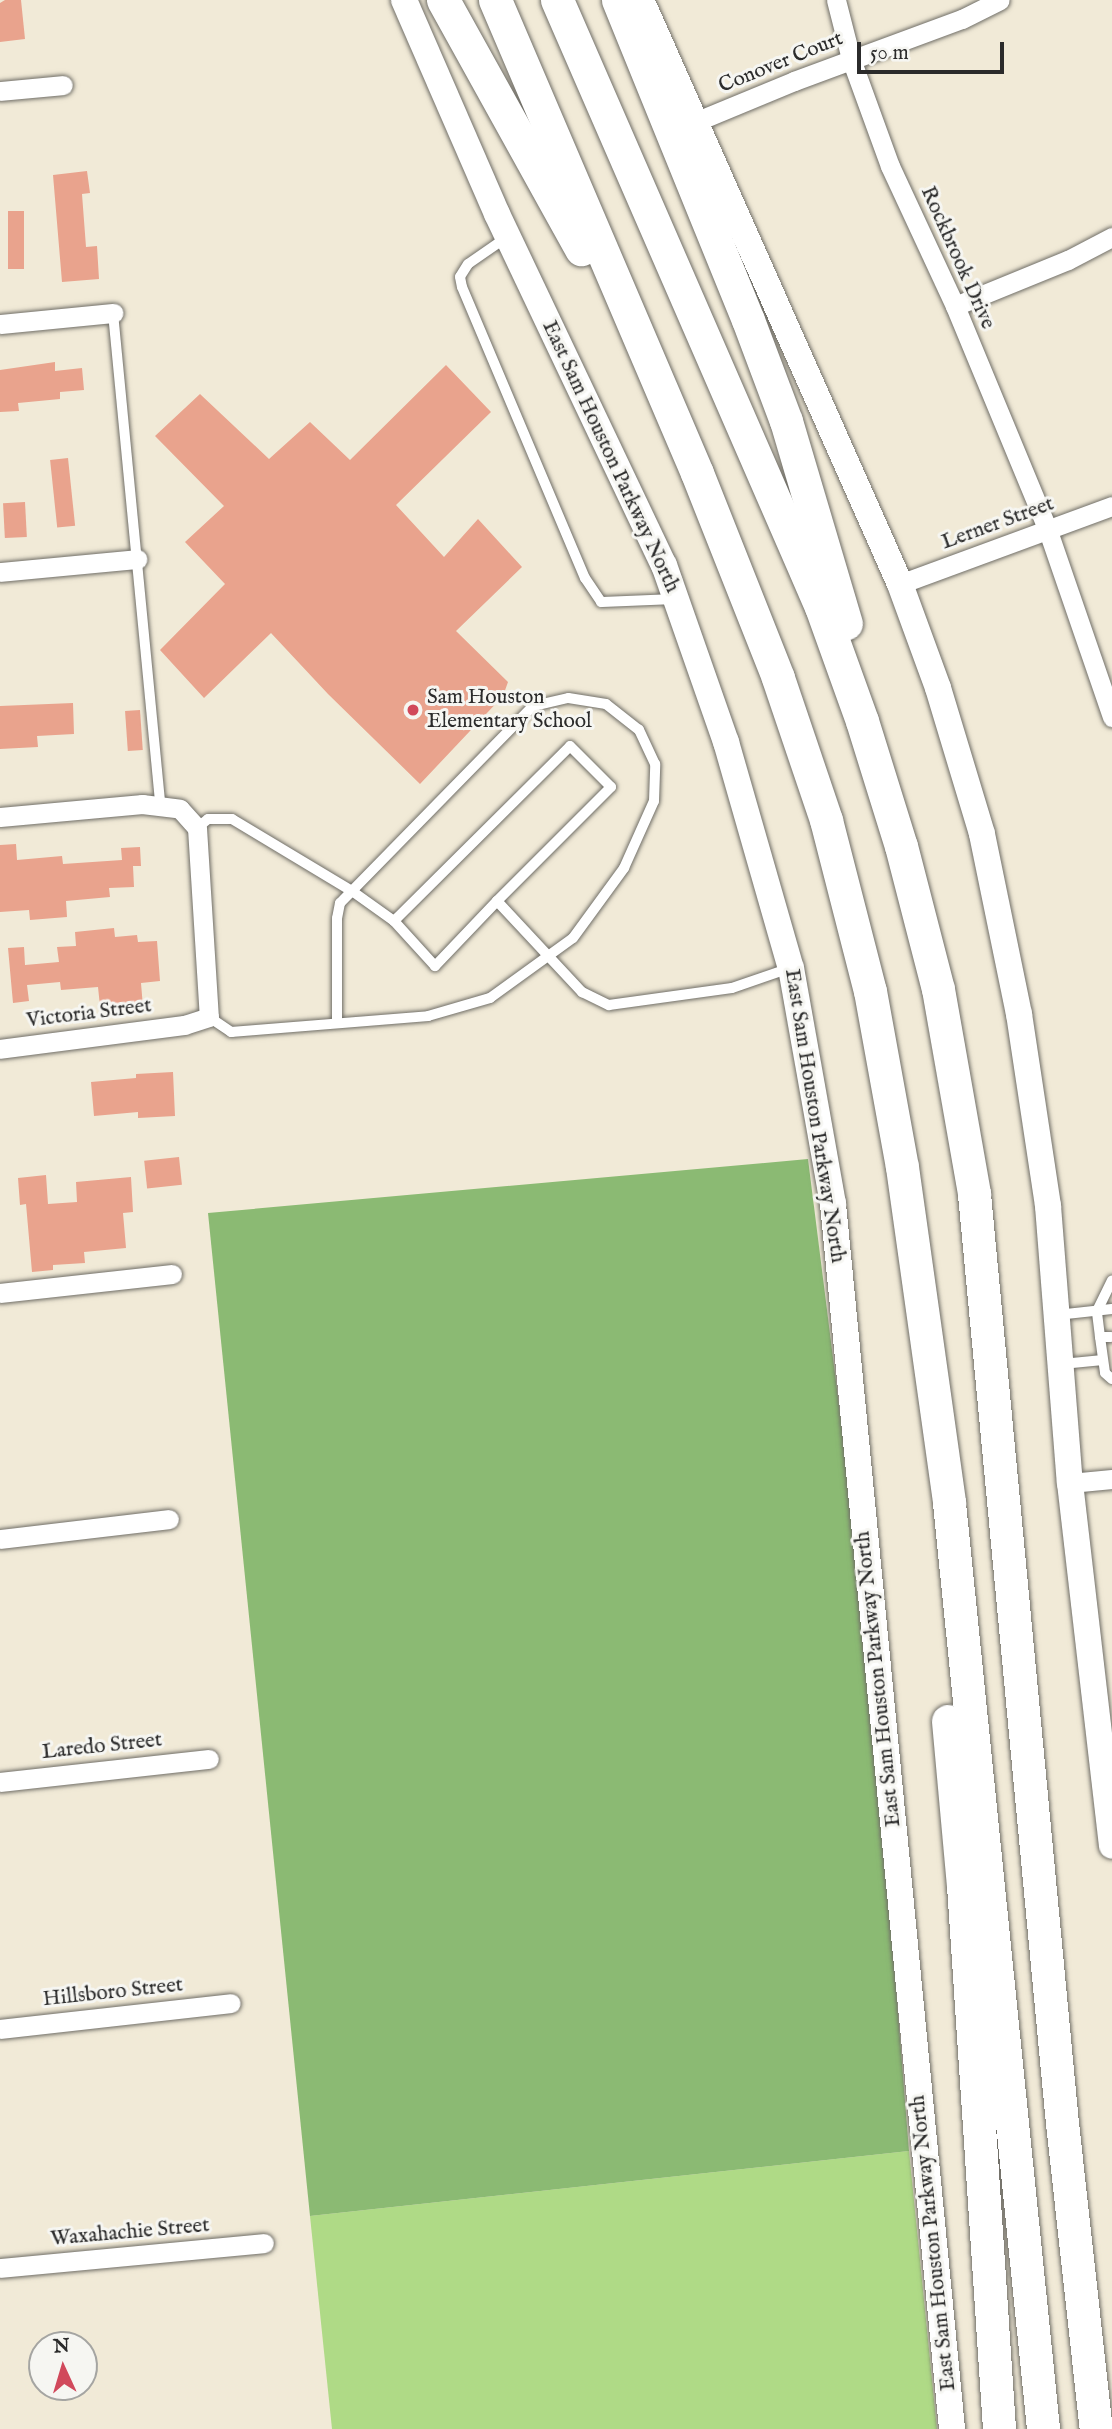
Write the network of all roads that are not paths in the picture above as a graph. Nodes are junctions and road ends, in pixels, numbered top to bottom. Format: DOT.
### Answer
graph roads {
  1 [pos="404,0"];
  2 [pos="443,0"];
  3 [pos="495,0"];
  4 [pos="557,0"];
  5 [pos="618,0"];
  6 [pos="641,0"];
  7 [pos="835,0"];
  8 [pos="1000,0"];
  9 [pos="852,59"];
  10 [pos="63,85"];
  11 [pos="0,91"];
  12 [pos="695,122"];
  13 [pos="508,237"];
  14 [pos="1112,237"];
  15 [pos="955,306"];
  16 [pos="113,313"];
  17 [pos="0,324"];
  18 [pos="666,402"];
  19 [pos="1112,506"];
  20 [pos="1048,531"];
  21 [pos="137,559"];
  22 [pos="0,572"];
  23 [pos="900,584"];
  24 [pos="676,599"];
  25 [pos="1112,717"];
  26 [pos="152,805"];
  27 [pos="0,817"];
  28 [pos="197,828"];
  29 [pos="901,846"];
  30 [pos="352,891"];
  31 [pos="497,901"];
  32 [pos="394,921"];
  33 [pos="549,955"];
  34 [pos="791,968"];
  35 [pos="209,1017"];
  36 [pos="337,1023"];
  37 [pos="0,1049"];
  38 [pos="902,1167"];
  39 [pos="172,1274"];
  40 [pos="1112,1280"];
  41 [pos="0,1293"];
  42 [pos="1112,1309"];
  43 [pos="1097,1311"];
  44 [pos="1057,1315"];
  45 [pos="1105,1337"];
  46 [pos="1103,1360"];
  47 [pos="1060,1364"];
  48 [pos="1112,1379"];
  49 [pos="1112,1479"];
  50 [pos="1070,1483"];
  51 [pos="169,1519"];
  52 [pos="0,1539"];
  53 [pos="209,1759"];
  54 [pos="0,1782"];
  55 [pos="1112,1846"];
  56 [pos="231,2003"];
  57 [pos="0,2029"];
  58 [pos="1062,2123"];
  59 [pos="264,2243"];
  60 [pos="0,2268"];
  61 [pos="1112,2385"];
  62 [pos="952,2429"];
  63 [pos="999,2429"];
  64 [pos="1043,2429"];
  65 [pos="1096,2429"];
  1 -- 13 [label="main road, East Sam Houston Parkway North"];
  2 -- 18 [label="highway"];
  3 -- 18 [label="highway"];
  4 -- 29 [label="highway"];
  5 -- 29 [label="highway"];
  6 -- 12 [label="main road"];
  7 -- 9 [label="street, Rockbrook Drive"];
  8 -- 9 [label="street, Conover Court"];
  9 -- 12 [label="street, Conover Court"];
  9 -- 15 [label="street, Rockbrook Drive"];
  10 -- 11 [label="street"];
  12 -- 23 [label="main road"];
  13 -- 24 [label="main road, East Sam Houston Parkway North"];
  13 -- 24 [label="lane"];
  14 -- 15 [label="street"];
  15 -- 20 [label="street, Rockbrook Drive"];
  16 -- 17 [label="street"];
  16 -- 21 [label="lane"];
  18 -- 38 [label="highway"];
  19 -- 20 [label="street, Lerner Street"];
  20 -- 23 [label="street, Lerner Street"];
  20 -- 25 [label="street, Rockbrook Drive"];
  21 -- 22 [label="street"];
  21 -- 26 [label="lane"];
  23 -- 44 [label="main road"];
  24 -- 34 [label="main road, East Sam Houston Parkway North"];
  26 -- 27 [label="street"];
  26 -- 28 [label="street"];
  28 -- 30 [label="lane"];
  28 -- 35 [label="street"];
  29 -- 58 [label="highway"];
  30 -- 32 [label="lane"];
  30 -- 33 [label="lane"];
  30 -- 36 [label="lane"];
  31 -- 32 [label="lane"];
  31 -- 32 [label="lane"];
  31 -- 33 [label="lane"];
  33 -- 34 [label="lane"];
  33 -- 36 [label="lane"];
  34 -- 62 [label="main road, East Sam Houston Parkway North"];
  35 -- 36 [label="lane"];
  35 -- 37 [label="street, Victoria Street"];
  38 -- 63 [label="highway"];
  38 -- 64 [label="highway"];
  39 -- 41 [label="street"];
  40 -- 43 [label="lane"];
  42 -- 43 [label="lane"];
  43 -- 44 [label="lane"];
  43 -- 45 [label="lane"];
  44 -- 47 [label="main road"];
  45 -- 46 [label="lane"];
  46 -- 47 [label="lane"];
  46 -- 48 [label="lane"];
  47 -- 50 [label="main road"];
  49 -- 50 [label="street"];
  50 -- 55 [label="main road"];
  51 -- 52 [label="street"];
  53 -- 54 [label="street, Laredo Street"];
  56 -- 57 [label="street, Hillsboro Street"];
  58 -- 61 [label="highway"];
  58 -- 65 [label="highway"];
  59 -- 60 [label="street, Waxahachie Street"];
}
